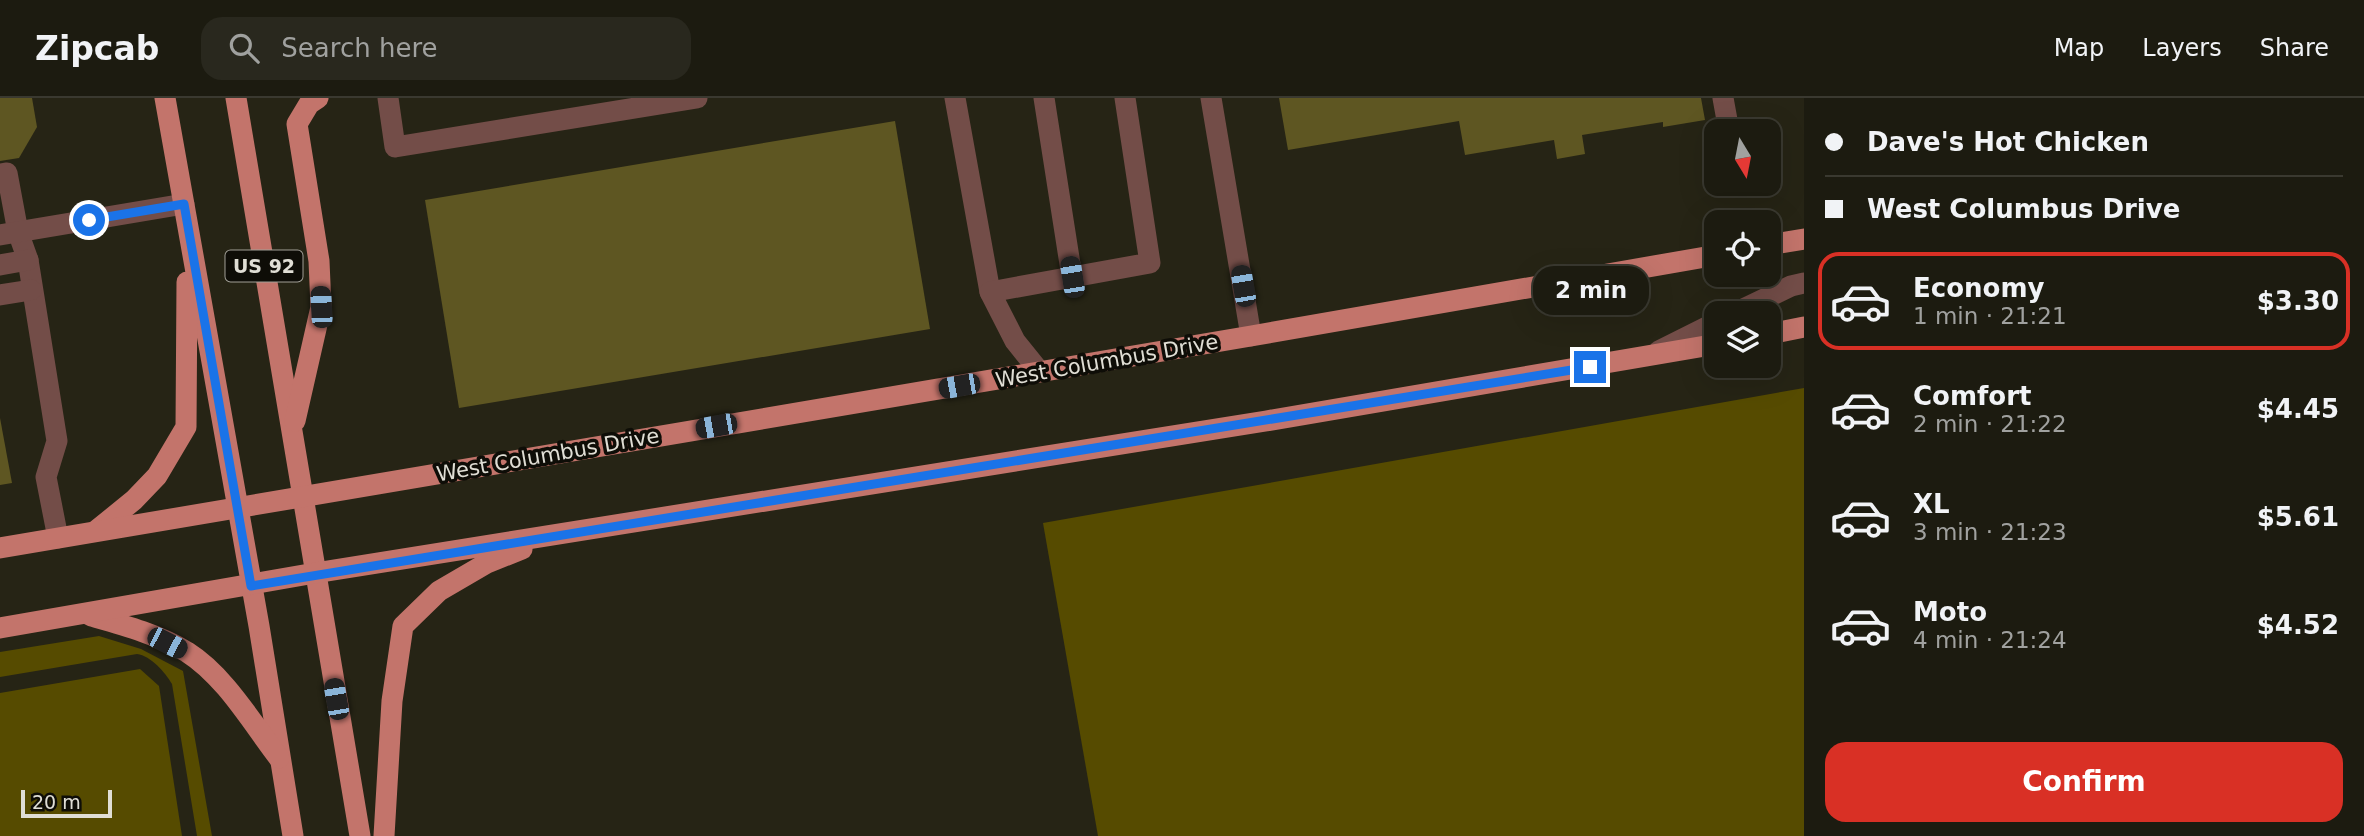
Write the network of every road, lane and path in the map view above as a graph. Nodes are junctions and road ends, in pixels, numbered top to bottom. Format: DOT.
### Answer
graph roads {
  1 [pos="165,98"];
  2 [pos="236,98"];
  3 [pos="318,98"];
  4 [pos="388,98"];
  5 [pos="697,98"];
  6 [pos="954,98"];
  7 [pos="1044,98"];
  8 [pos="1125,98"];
  9 [pos="1211,98"];
  10 [pos="1723,98"];
  11 [pos="1727,119"];
  12 [pos="0,174"];
  13 [pos="184,204"];
  14 [pos="188,228"];
  15 [pos="9,233"];
  16 [pos="1804,239"];
  17 [pos="1781,243"];
  18 [pos="1704,257"];
  19 [pos="28,260"];
  20 [pos="0,265"];
  21 [pos="1072,277"];
  22 [pos="1804,284"];
  23 [pos="31,290"];
  24 [pos="990,292"];
  25 [pos="0,295"];
  26 [pos="1760,301"];
  27 [pos="1804,327"];
  28 [pos="1704,328"];
  29 [pos="1781,332"];
  30 [pos="1251,336"];
  31 [pos="1704,346"];
  32 [pos="1644,358"];
  33 [pos="1040,372"];
  34 [pos="292,433"];
  35 [pos="303,496"];
  36 [pos="237,507"];
  37 [pos="95,531"];
  38 [pos="557,535"];
  39 [pos="58,538"];
  40 [pos="0,548"];
  41 [pos="315,573"];
  42 [pos="251,586"];
  43 [pos="84,614"];
  44 [pos="0,628"];
  45 [pos="280,760"];
  46 [pos="293,836"];
  47 [pos="360,836"];
  48 [pos="384,836"];
  1 -- 13 [label="main road, US 92"];
  2 -- 34 [label="main road, US 92"];
  3 -- 34 [label="main road"];
  4 -- 5 [label="street"];
  6 -- 24 [label="street"];
  7 -- 21 [label="street"];
  8 -- 21 [label="street"];
  9 -- 30 [label="street"];
  10 -- 11 [label="street"];
  12 -- 15 [label="street"];
  13 -- 14 [label="main road, US 92"];
  13 -- 15 [label="street"];
  14 -- 36 [label="main road, US 92"];
  14 -- 37 [label="main road"];
  15 -- 19 [label="street"];
  16 -- 17 [label="main road"];
  18 -- 30 [label="main road, West Columbus Drive"];
  19 -- 20 [label="street"];
  19 -- 23 [label="street"];
  21 -- 24 [label="street"];
  22 -- 26 [label="street"];
  23 -- 25 [label="street"];
  23 -- 39 [label="street"];
  24 -- 33 [label="street"];
  27 -- 29 [label="main road"];
  28 -- 32 [label="street"];
  30 -- 33 [label="main road, West Columbus Drive"];
  31 -- 32 [label="main road"];
  32 -- 38 [label="main road"];
  33 -- 35 [label="main road, West Columbus Drive"];
  34 -- 35 [label="main road, US 92"];
  35 -- 36 [label="main road, West Columbus Drive"];
  35 -- 41 [label="main road, US 92"];
  36 -- 37 [label="main road, West Columbus Drive"];
  36 -- 42 [label="main road, US 92"];
  37 -- 39 [label="main road, West Columbus Drive"];
  38 -- 41 [label="main road"];
  38 -- 48 [label="main road"];
  39 -- 40 [label="main road, West Columbus Drive"];
  41 -- 42 [label="main road"];
  41 -- 47 [label="main road, US 92"];
  42 -- 43 [label="main road"];
  42 -- 45 [label="main road, US 92"];
  43 -- 44 [label="main road"];
  43 -- 45 [label="main road"];
  45 -- 46 [label="main road, US 92"];
}
